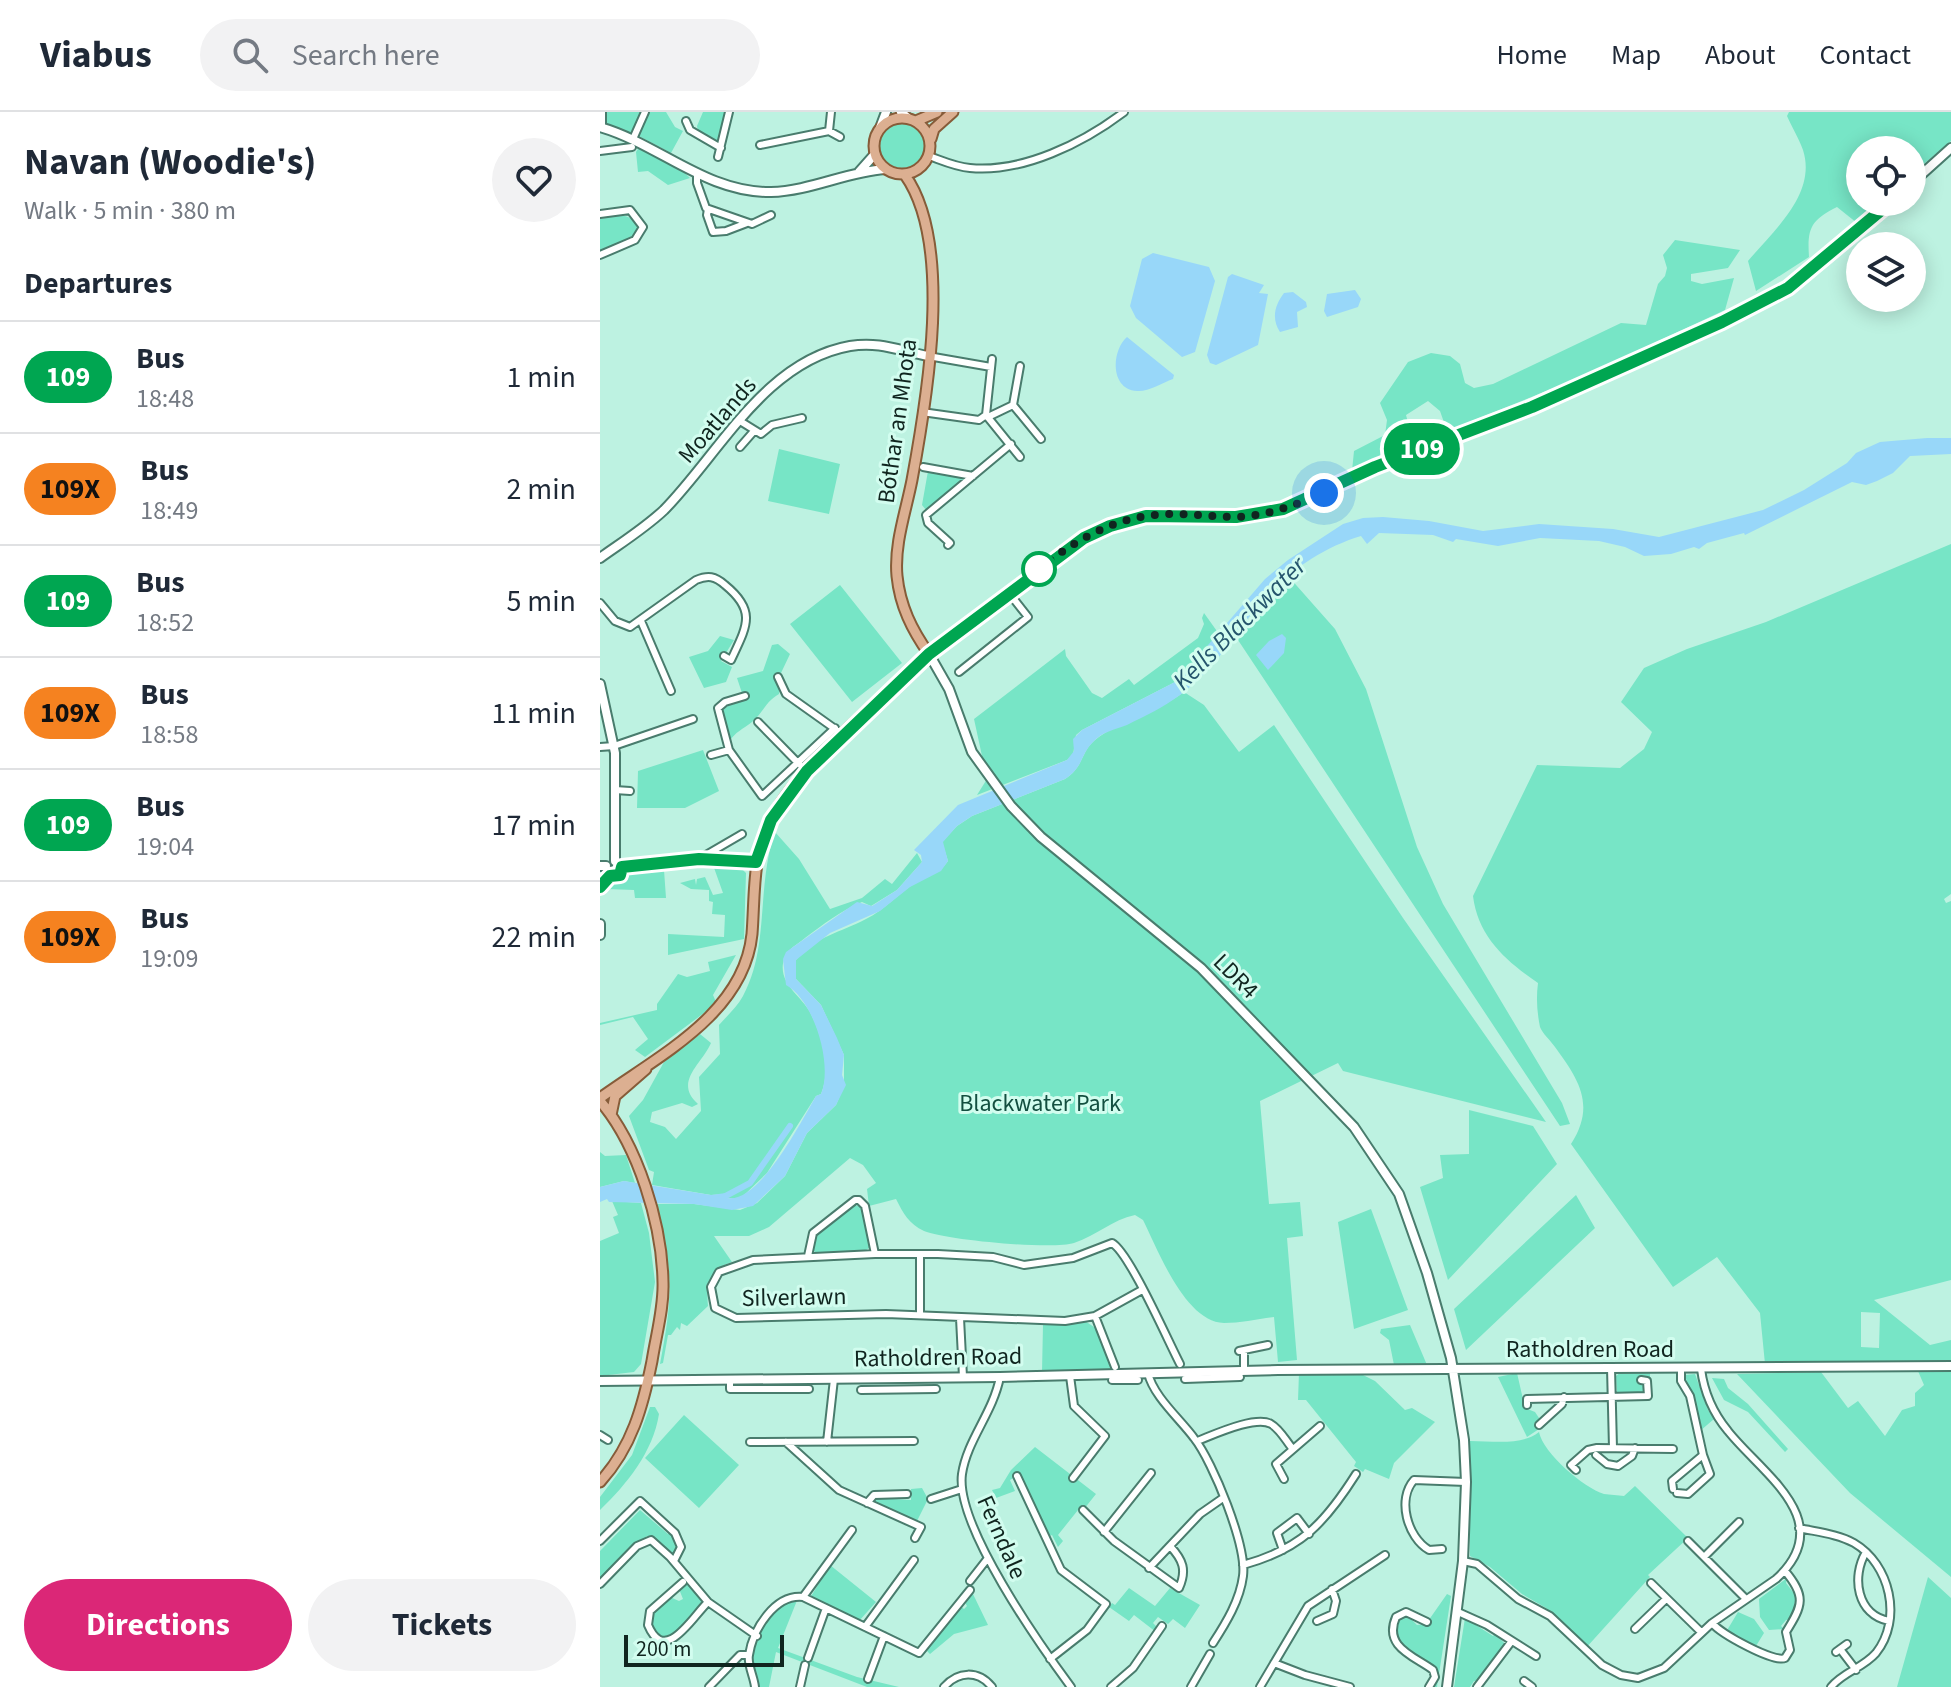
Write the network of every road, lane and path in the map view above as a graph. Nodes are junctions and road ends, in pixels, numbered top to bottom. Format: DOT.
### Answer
graph roads {
  1 [pos="602,112"];
  2 [pos="645,112"];
  3 [pos="729,112"];
  4 [pos="831,112"];
  5 [pos="886,112"];
  6 [pos="937,112"];
  7 [pos="953,112"];
  8 [pos="1124,112"];
  9 [pos="908,117"];
  10 [pos="686,121"];
  11 [pos="601,127"];
  12 [pos="880,128"];
  13 [pos="829,131"];
  14 [pos="840,137"];
  15 [pos="605,140"];
  16 [pos="930,142"];
  17 [pos="632,143"];
  18 [pos="760,145"];
  19 [pos="721,148"];
  20 [pos="1951,148"];
  21 [pos="603,151"];
  22 [pos="875,154"];
  23 [pos="929,156"];
  24 [pos="718,157"];
  25 [pos="885,169"];
  26 [pos="919,169"];
  27 [pos="1926,170"];
  28 [pos="858,172"];
  29 [pos="697,174"];
  30 [pos="905,175"];
  31 [pos="915,188"];
  32 [pos="708,209"];
  33 [pos="600,214"];
  34 [pos="771,215"];
  35 [pos="1874,216"];
  36 [pos="747,223"];
  37 [pos="600,255"];
  38 [pos="928,356"];
  39 [pos="1020,366"];
  40 [pos="1013,405"];
  41 [pos="922,412"];
  42 [pos="987,416"];
  43 [pos="802,418"];
  44 [pos="740,421"];
  45 [pos="754,431"];
  46 [pos="1041,439"];
  47 [pos="1011,444"];
  48 [pos="740,447"];
  49 [pos="1020,457"];
  50 [pos="923,467"];
  51 [pos="973,476"];
  52 [pos="948,545"];
  53 [pos="600,558"];
  54 [pos="1009,593"];
  55 [pos="600,603"];
  56 [pos="641,621"];
  57 [pos="929,654"];
  58 [pos="724,656"];
  59 [pos="959,672"];
  60 [pos="778,677"];
  61 [pos="600,684"];
  62 [pos="671,691"];
  63 [pos="745,696"];
  64 [pos="693,719"];
  65 [pos="758,722"];
  66 [pos="835,728"];
  67 [pos="844,736"];
  68 [pos="614,746"];
  69 [pos="600,747"];
  70 [pos="729,750"];
  71 [pos="711,755"];
  72 [pos="799,764"];
  73 [pos="615,790"];
  74 [pos="630,791"];
  75 [pos="742,834"];
  76 [pos="699,859"];
  77 [pos="756,862"];
  78 [pos="611,865"];
  79 [pos="610,876"];
  80 [pos="600,887"];
  81 [pos="600,924"];
  82 [pos="600,935"];
  83 [pos="654,1058"];
  84 [pos="600,1100"];
  85 [pos="611,1115"];
  86 [pos="875,1254"];
  87 [pos="920,1254"];
  88 [pos="808,1256"];
  89 [pos="1142,1290"];
  90 [pos="920,1314"];
  91 [pos="1095,1316"];
  92 [pos="960,1318"];
  93 [pos="1268,1345"];
  94 [pos="1180,1364"];
  95 [pos="1951,1366"];
  96 [pos="1611,1368"];
  97 [pos="1454,1369"];
  98 [pos="1681,1369"];
  99 [pos="1701,1369"];
  100 [pos="1148,1373"];
  101 [pos="1119,1374"];
  102 [pos="1228,1374"];
  103 [pos="1242,1374"];
  104 [pos="1070,1376"];
  105 [pos="963,1377"];
  106 [pos="1000,1377"];
  107 [pos="897,1378"];
  108 [pos="648,1379"];
  109 [pos="834,1379"];
  110 [pos="1185,1379"];
  111 [pos="730,1380"];
  112 [pos="1112,1380"];
  113 [pos="1641,1380"];
  114 [pos="600,1381"];
  115 [pos="809,1389"];
  116 [pos="896,1389"];
  117 [pos="936,1389"];
  118 [pos="861,1390"];
  119 [pos="1131,1390"];
  120 [pos="1564,1397"];
  121 [pos="1611,1397"];
  122 [pos="1527,1405"];
  123 [pos="1539,1425"];
  124 [pos="1320,1426"];
  125 [pos="600,1435"];
  126 [pos="608,1440"];
  127 [pos="914,1441"];
  128 [pos="1197,1441"];
  129 [pos="750,1442"];
  130 [pos="786,1442"];
  131 [pos="827,1442"];
  132 [pos="1292,1448"];
  133 [pos="1613,1448"];
  134 [pos="1635,1448"];
  135 [pos="1673,1449"];
  136 [pos="1596,1455"];
  137 [pos="1703,1455"];
  138 [pos="1576,1470"];
  139 [pos="1151,1473"];
  140 [pos="1356,1474"];
  141 [pos="1017,1476"];
  142 [pos="1073,1478"];
  143 [pos="1284,1479"];
  144 [pos="600,1482"];
  145 [pos="1466,1482"];
  146 [pos="962,1489"];
  147 [pos="907,1494"];
  148 [pos="1223,1498"];
  149 [pos="931,1499"];
  150 [pos="867,1503"];
  151 [pos="1083,1510"];
  152 [pos="1739,1522"];
  153 [pos="1799,1528"];
  154 [pos="852,1530"];
  155 [pos="1104,1532"];
  156 [pos="1309,1534"];
  157 [pos="915,1538"];
  158 [pos="600,1541"];
  159 [pos="1688,1541"];
  160 [pos="1170,1546"];
  161 [pos="1442,1549"];
  162 [pos="1283,1550"];
  163 [pos="1866,1552"];
  164 [pos="1385,1555"];
  165 [pos="1704,1557"];
  166 [pos="988,1558"];
  167 [pos="914,1560"];
  168 [pos="674,1561"];
  169 [pos="1468,1561"];
  170 [pos="1243,1565"];
  171 [pos="1149,1568"];
  172 [pos="1785,1571"];
  173 [pos="970,1581"];
  174 [pos="683,1582"];
  175 [pos="1651,1583"];
  176 [pos="600,1584"];
  177 [pos="1332,1589"];
  178 [pos="673,1590"];
  179 [pos="970,1590"];
  180 [pos="803,1597"];
  181 [pos="681,1599"];
  182 [pos="1666,1599"];
  183 [pos="1746,1599"];
  184 [pos="708,1602"];
  185 [pos="826,1608"];
  186 [pos="1458,1612"];
  187 [pos="1317,1621"];
  188 [pos="1889,1621"];
  189 [pos="1427,1622"];
  190 [pos="1712,1623"];
  191 [pos="1162,1626"];
  192 [pos="865,1627"];
  193 [pos="1635,1629"];
  194 [pos="1701,1632"];
  195 [pos="757,1636"];
  196 [pos="884,1636"];
  197 [pos="1511,1642"];
  198 [pos="1213,1643"];
  199 [pos="1841,1649"];
  200 [pos="1210,1654"];
  201 [pos="749,1655"];
  202 [pos="1532,1656"];
  203 [pos="1050,1659"];
  204 [pos="1274,1663"];
  205 [pos="1856,1670"];
  206 [pos="1305,1675"];
  207 [pos="868,1679"];
  208 [pos="1524,1681"];
  209 [pos="709,1687"];
  210 [pos="755,1687"];
  211 [pos="800,1687"];
  212 [pos="944,1687"];
  213 [pos="992,1687"];
  214 [pos="1071,1687"];
  215 [pos="1111,1687"];
  216 [pos="1191,1687"];
  217 [pos="1260,1687"];
  218 [pos="1304,1687"];
  219 [pos="1350,1687"];
  220 [pos="1429,1687"];
  221 [pos="1447,1687"];
  222 [pos="1477,1687"];
  223 [pos="1532,1687"];
  224 [pos="1831,1687"];
  1 -- 11 [label="street"];
  2 -- 17 [label="street"];
  3 -- 19 [label="street"];
  4 -- 13 [label="street"];
  5 -- 12 [label="street"];
  6 -- 9 [label="main road"];
  7 -- 16 [label="main road"];
  8 -- 23 [label="street"];
  9 -- 12 [label="main road"];
  9 -- 16 [label="main road"];
  10 -- 19 [label="street"];
  11 -- 17 [label="street"];
  12 -- 22 [label="main road"];
  13 -- 14 [label="street"];
  13 -- 18 [label="street"];
  15 -- 21 [label="street"];
  16 -- 23 [label="main road"];
  17 -- 21 [label="street"];
  17 -- 29 [label="street"];
  19 -- 24 [label="street"];
  20 -- 27 [label="street"];
  22 -- 25 [label="main road"];
  22 -- 28 [label="street"];
  23 -- 26 [label="main road"];
  25 -- 28 [label="street"];
  25 -- 30 [label="main road"];
  26 -- 30 [label="main road"];
  26 -- 31 [label="main road, Bóthar an Mhota"];
  28 -- 29 [label="street"];
  29 -- 32 [label="street"];
  30 -- 31 [label="main road, Bóthar an Mhota"];
  31 -- 38 [label="main road, Bóthar an Mhota"];
  32 -- 36 [label="street"];
  32 -- 36 [label="street"];
  33 -- 37 [label="street"];
  34 -- 36 [label="street"];
  35 -- 54 [label="street"];
  38 -- 41 [label="main road, Bóthar an Mhota"];
  38 -- 42 [label="street"];
  38 -- 44 [label="street, Moatlands"];
  39 -- 40 [label="street"];
  40 -- 42 [label="street"];
  40 -- 46 [label="street"];
  41 -- 42 [label="street"];
  41 -- 57 [label="main road, Bóthar an Mhota"];
  42 -- 47 [label="street"];
  43 -- 45 [label="street"];
  44 -- 45 [label="street"];
  44 -- 53 [label="street, Moatlands"];
  45 -- 48 [label="street"];
  47 -- 49 [label="street"];
  47 -- 51 [label="street"];
  50 -- 51 [label="street"];
  51 -- 52 [label="street"];
  54 -- 57 [label="street"];
  54 -- 59 [label="street"];
  55 -- 56 [label="street"];
  56 -- 58 [label="street"];
  56 -- 62 [label="street"];
  57 -- 67 [label="main road"];
  57 -- 97 [label="street, LDR4"];
  60 -- 66 [label="street"];
  61 -- 68 [label="street"];
  63 -- 70 [label="street"];
  64 -- 68 [label="street"];
  65 -- 72 [label="street"];
  66 -- 67 [label="street"];
  66 -- 72 [label="street"];
  67 -- 77 [label="main road"];
  68 -- 69 [label="street"];
  68 -- 73 [label="street"];
  70 -- 71 [label="street"];
  70 -- 72 [label="street"];
  73 -- 74 [label="street"];
  73 -- 78 [label="street"];
  75 -- 76 [label="street"];
  76 -- 77 [label="street"];
  76 -- 78 [label="street"];
  77 -- 83 [label="main road"];
  78 -- 79 [label="street"];
  78 -- 79 [label="street"];
  79 -- 80 [label="street"];
  81 -- 82 [label="street"];
  83 -- 84 [label="main road"];
  83 -- 85 [label="main road"];
  84 -- 85 [label="main road"];
  85 -- 108 [label="main road"];
  86 -- 87 [label="street, Silverlawn"];
  86 -- 88 [label="street, Silverlawn"];
  86 -- 88 [label="street, Silverlawn"];
  87 -- 89 [label="street, Silverlawn"];
  87 -- 90 [label="street"];
  88 -- 90 [label="street, Silverlawn"];
  89 -- 91 [label="street, Silverlawn"];
  89 -- 94 [label="street, Silverlawn"];
  90 -- 92 [label="street, Silverlawn"];
  91 -- 92 [label="street, Silverlawn"];
  91 -- 101 [label="street"];
  92 -- 105 [label="street"];
  93 -- 103 [label="street"];
  95 -- 99 [label="street, Ratholdren Road"];
  96 -- 97 [label="street, Ratholdren Road"];
  96 -- 98 [label="street, Ratholdren Road"];
  96 -- 121 [label="street"];
  97 -- 103 [label="street, Ratholdren Road"];
  97 -- 145 [label="street, LDR4"];
  98 -- 99 [label="street, Ratholdren Road"];
  98 -- 137 [label="street"];
  99 -- 153 [label="street"];
  100 -- 101 [label="street, Ratholdren Road"];
  100 -- 102 [label="street, Ratholdren Road"];
  100 -- 128 [label="street"];
  101 -- 104 [label="street, Ratholdren Road"];
  101 -- 112 [label="street"];
  101 -- 119 [label="street"];
  102 -- 103 [label="street, Ratholdren Road"];
  102 -- 110 [label="street, Ratholdren Road"];
  104 -- 106 [label="street, Ratholdren Road"];
  104 -- 142 [label="street"];
  105 -- 106 [label="street, Ratholdren Road"];
  105 -- 107 [label="street, Ratholdren Road"];
  106 -- 146 [label="street, Ferndale"];
  107 -- 109 [label="street, Ratholdren Road"];
  107 -- 116 [label="street"];
  108 -- 111 [label="street, Ratholdren Road"];
  108 -- 114 [label="street, Ratholdren Road"];
  108 -- 144 [label="main road"];
  109 -- 111 [label="street, Ratholdren Road"];
  109 -- 131 [label="street"];
  111 -- 115 [label="street"];
  113 -- 121 [label="street"];
  116 -- 117 [label="street"];
  116 -- 118 [label="street"];
  120 -- 121 [label="street"];
  120 -- 122 [label="street"];
  120 -- 123 [label="street"];
  121 -- 133 [label="street"];
  124 -- 132 [label="street"];
  125 -- 126 [label="street"];
  127 -- 131 [label="street"];
  128 -- 132 [label="street"];
  128 -- 148 [label="street"];
  129 -- 130 [label="street"];
  130 -- 131 [label="street"];
  130 -- 150 [label="street"];
  132 -- 143 [label="street"];
  133 -- 134 [label="street"];
  133 -- 138 [label="street"];
  134 -- 135 [label="street"];
  134 -- 136 [label="street"];
  137 -- 137 [label="street"];
  139 -- 155 [label="street"];
  140 -- 156 [label="street"];
  141 -- 203 [label="street, Ferndale"];
  145 -- 161 [label="street"];
  145 -- 169 [label="street, LDR4"];
  146 -- 149 [label="street"];
  146 -- 166 [label="street, Ferndale"];
  147 -- 150 [label="street"];
  148 -- 160 [label="street"];
  148 -- 170 [label="street"];
  150 -- 157 [label="street"];
  151 -- 155 [label="street"];
  152 -- 165 [label="street"];
  153 -- 163 [label="street"];
  153 -- 172 [label="street"];
  154 -- 180 [label="street"];
  155 -- 171 [label="street"];
  156 -- 162 [label="street"];
  156 -- 162 [label="street"];
  158 -- 168 [label="street"];
  159 -- 165 [label="street"];
  160 -- 171 [label="street"];
  160 -- 171 [label="street"];
  162 -- 170 [label="street"];
  163 -- 188 [label="street"];
  163 -- 188 [label="street"];
  164 -- 177 [label="street"];
  165 -- 183 [label="street"];
  166 -- 173 [label="street"];
  166 -- 203 [label="street, Ferndale"];
  167 -- 192 [label="street"];
  168 -- 176 [label="street"];
  168 -- 184 [label="street"];
  169 -- 186 [label="street, LDR4"];
  169 -- 194 [label="street"];
  170 -- 198 [label="street"];
  172 -- 183 [label="street"];
  172 -- 190 [label="street"];
  174 -- 178 [label="street"];
  175 -- 182 [label="street"];
  177 -- 187 [label="street"];
  177 -- 204 [label="street"];
  178 -- 181 [label="street"];
  178 -- 184 [label="street"];
  179 -- 196 [label="street"];
  180 -- 185 [label="street"];
  180 -- 195 [label="street"];
  182 -- 193 [label="street"];
  182 -- 194 [label="street"];
  183 -- 190 [label="street"];
  184 -- 195 [label="street"];
  185 -- 192 [label="street"];
  185 -- 211 [label="street"];
  186 -- 197 [label="street"];
  186 -- 221 [label="street, LDR4"];
  188 -- 205 [label="street"];
  189 -- 220 [label="street"];
  190 -- 194 [label="street"];
  191 -- 215 [label="street"];
  192 -- 196 [label="street"];
  195 -- 201 [label="street"];
  196 -- 207 [label="street"];
  197 -- 202 [label="street"];
  197 -- 222 [label="street"];
  199 -- 205 [label="street"];
  200 -- 216 [label="street"];
  201 -- 209 [label="street"];
  201 -- 210 [label="street"];
  203 -- 214 [label="street, Ferndale"];
  204 -- 206 [label="street"];
  204 -- 217 [label="street"];
  205 -- 224 [label="street"];
  206 -- 218 [label="street"];
  206 -- 219 [label="street"];
  208 -- 223 [label="street"];
  212 -- 213 [label="street"];
}
